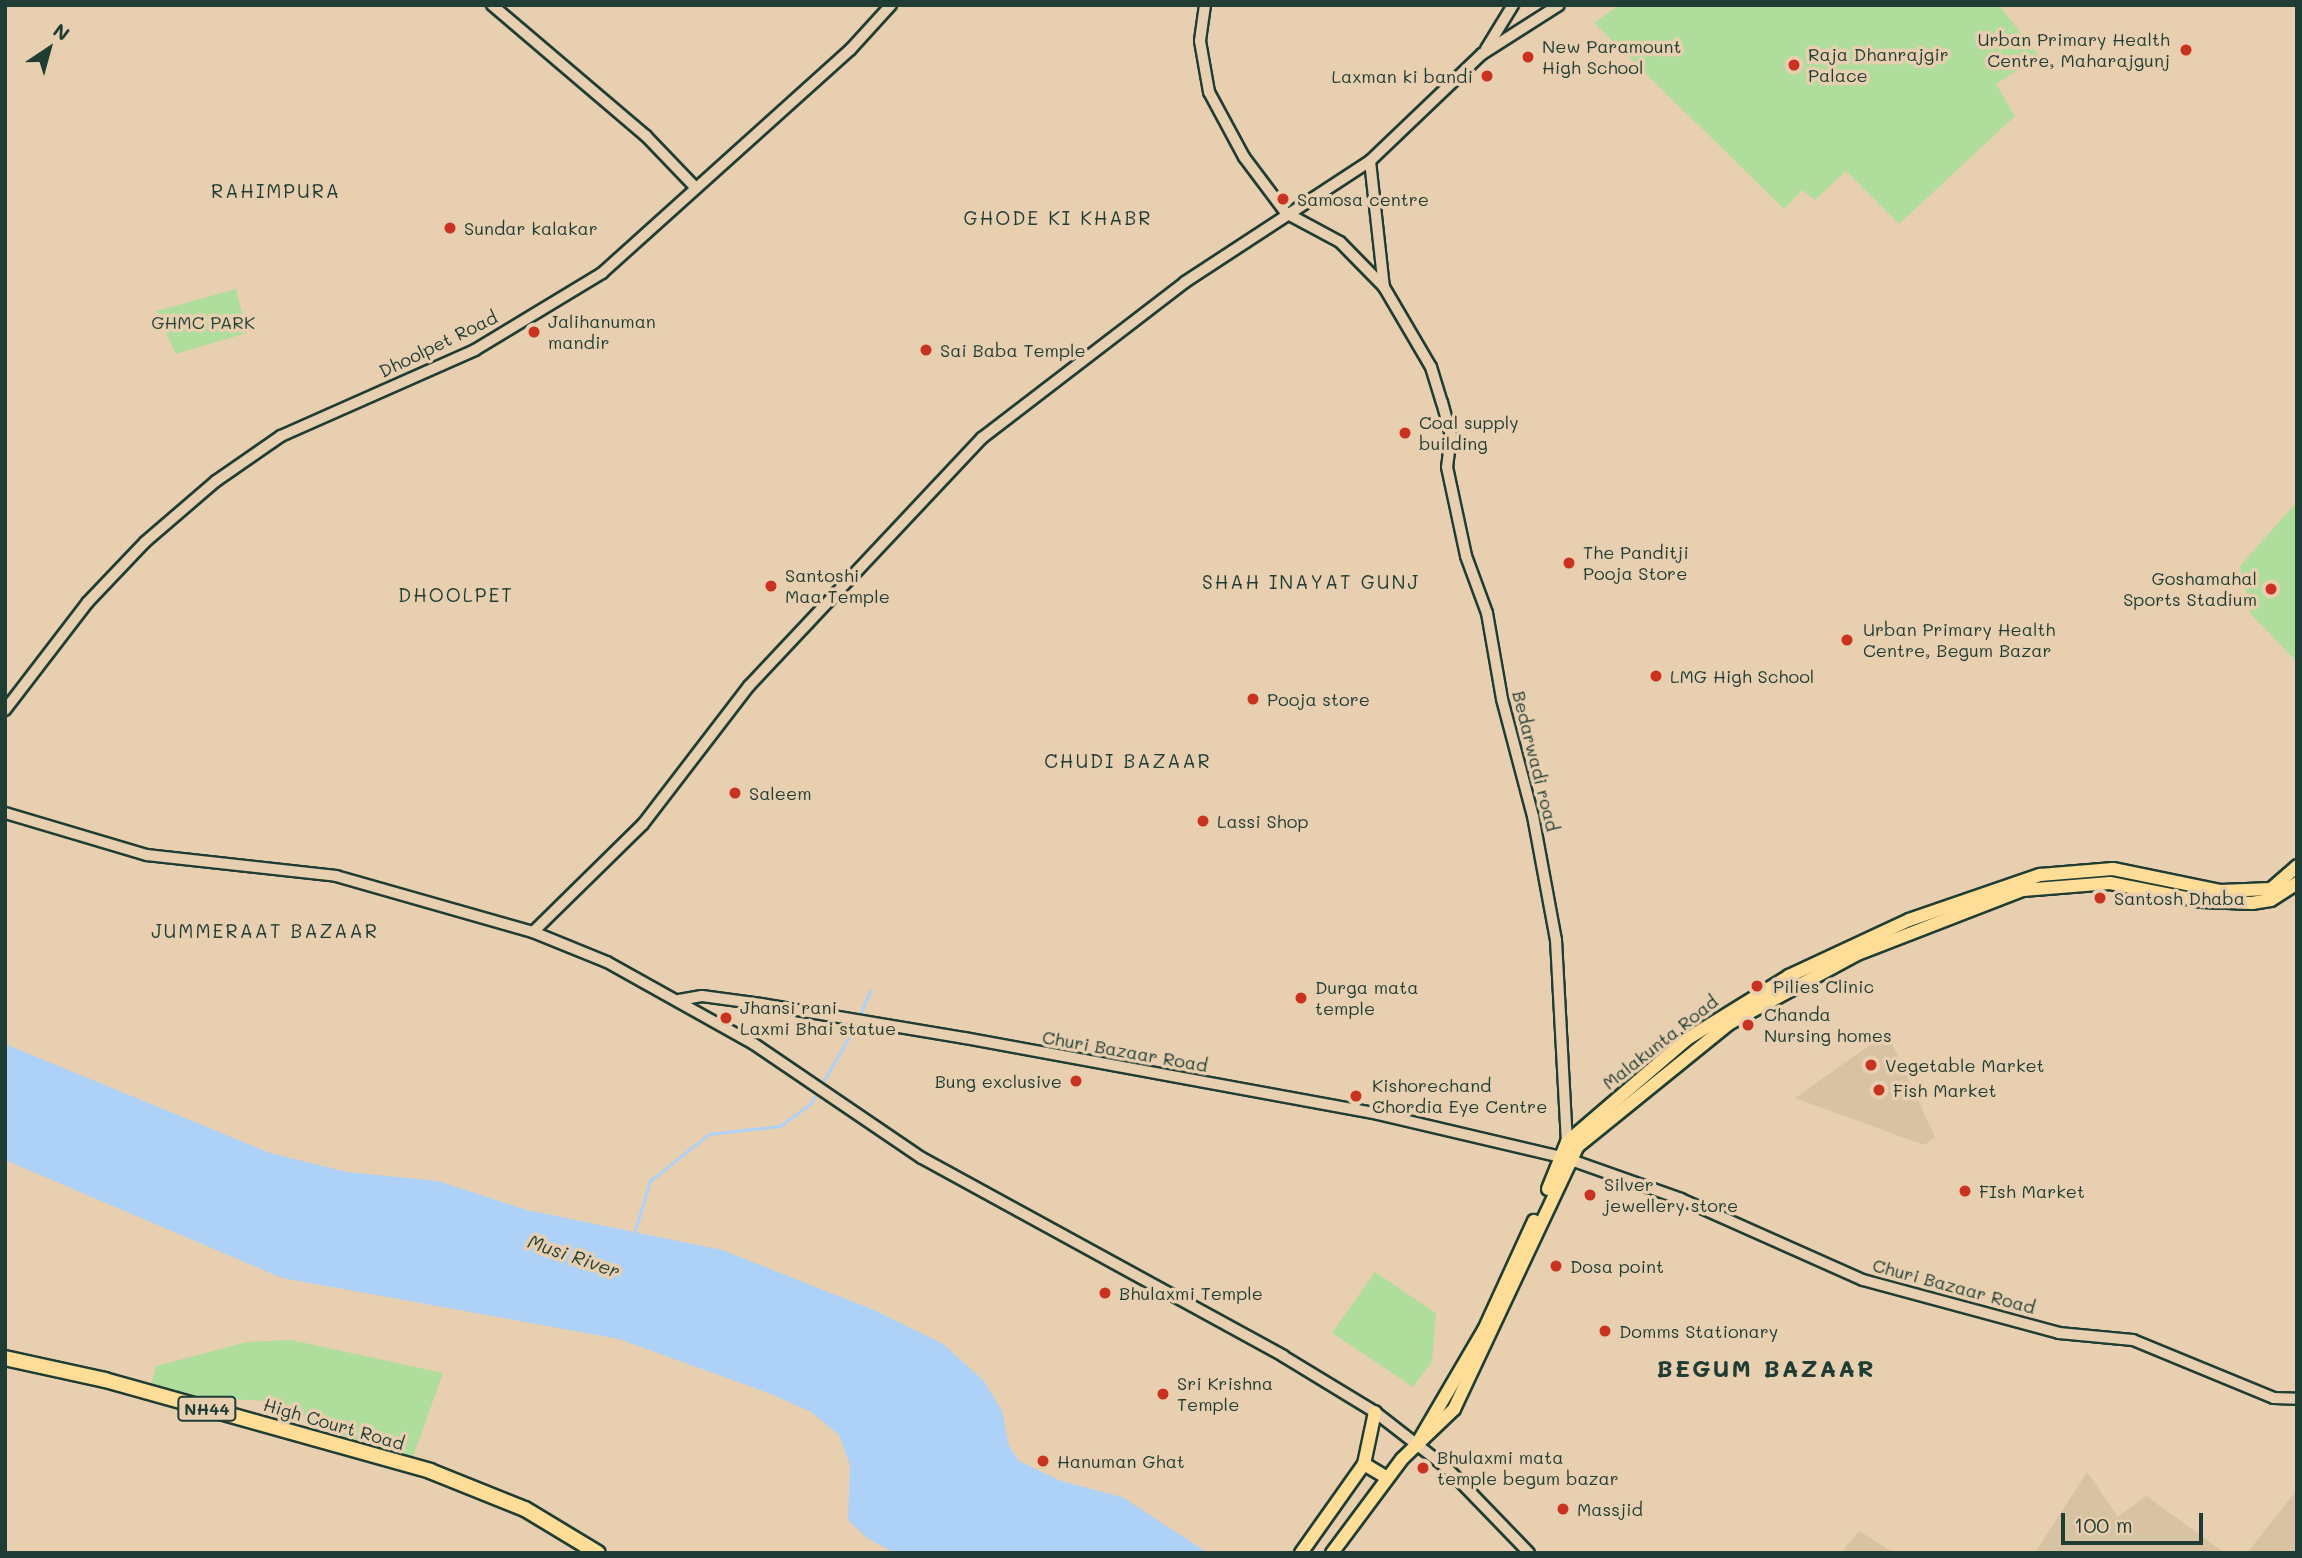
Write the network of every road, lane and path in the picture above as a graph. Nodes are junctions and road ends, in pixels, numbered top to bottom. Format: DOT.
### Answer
graph roads {
  1 [pos="492,5"];
  2 [pos="891,5"];
  3 [pos="1205,5"];
  4 [pos="1513,5"];
  5 [pos="1559,5"];
  6 [pos="1482,54"];
  7 [pos="1370,161"];
  8 [pos="694,186"];
  9 [pos="1286,213"];
  10 [pos="1384,287"];
  11 [pos="5,710"];
  12 [pos="5,813"];
  13 [pos="2297,866"];
  14 [pos="2297,883"];
  15 [pos="2220,896"];
  16 [pos="1970,902"];
  17 [pos="533,932"];
  18 [pos="679,1000"];
  19 [pos="1567,1142"];
  20 [pos="1567,1158"];
  21 [pos="5,1358"];
  22 [pos="5,1366"];
  23 [pos="2297,1399"];
  24 [pos="1375,1412"];
  25 [pos="1417,1444"];
  26 [pos="1364,1464"];
  27 [pos="1387,1478"];
  28 [pos="580,1553"];
  29 [pos="598,1553"];
  30 [pos="1301,1553"];
  31 [pos="1332,1553"];
  32 [pos="1529,1553"];
  1 -- 8 [label="street"];
  2 -- 8 [label="street, Dhoolpet Road"];
  3 -- 9 [label="street"];
  4 -- 6 [label="street"];
  5 -- 6 [label="street"];
  6 -- 7 [label="street"];
  7 -- 9 [label="street"];
  7 -- 10 [label="street"];
  8 -- 11 [label="street, Dhoolpet Road"];
  9 -- 10 [label="street"];
  9 -- 17 [label="street"];
  10 -- 19 [label="street, Bedarwadi road"];
  12 -- 17 [label="street"];
  13 -- 15 [label="main road, Malakunta Road"];
  14 -- 15 [label="main road"];
  15 -- 16 [label="main road, Malakunta Road"];
  16 -- 19 [label="main road, Malakunta Road"];
  16 -- 20 [label="main road"];
  17 -- 18 [label="street"];
  18 -- 20 [label="street, Churi Bazaar Road"];
  18 -- 24 [label="street"];
  19 -- 20 [label="main road"];
  20 -- 23 [label="street, Churi Bazaar Road"];
  20 -- 25 [label="main road"];
  21 -- 29 [label="highway, High Court Road / NH44"];
  22 -- 28 [label="highway, High Court Road / NH44"];
  24 -- 25 [label="street"];
  24 -- 26 [label="main road"];
  25 -- 27 [label="main road"];
  25 -- 32 [label="street"];
  26 -- 27 [label="main road"];
  26 -- 30 [label="main road"];
  27 -- 31 [label="main road"];
}
